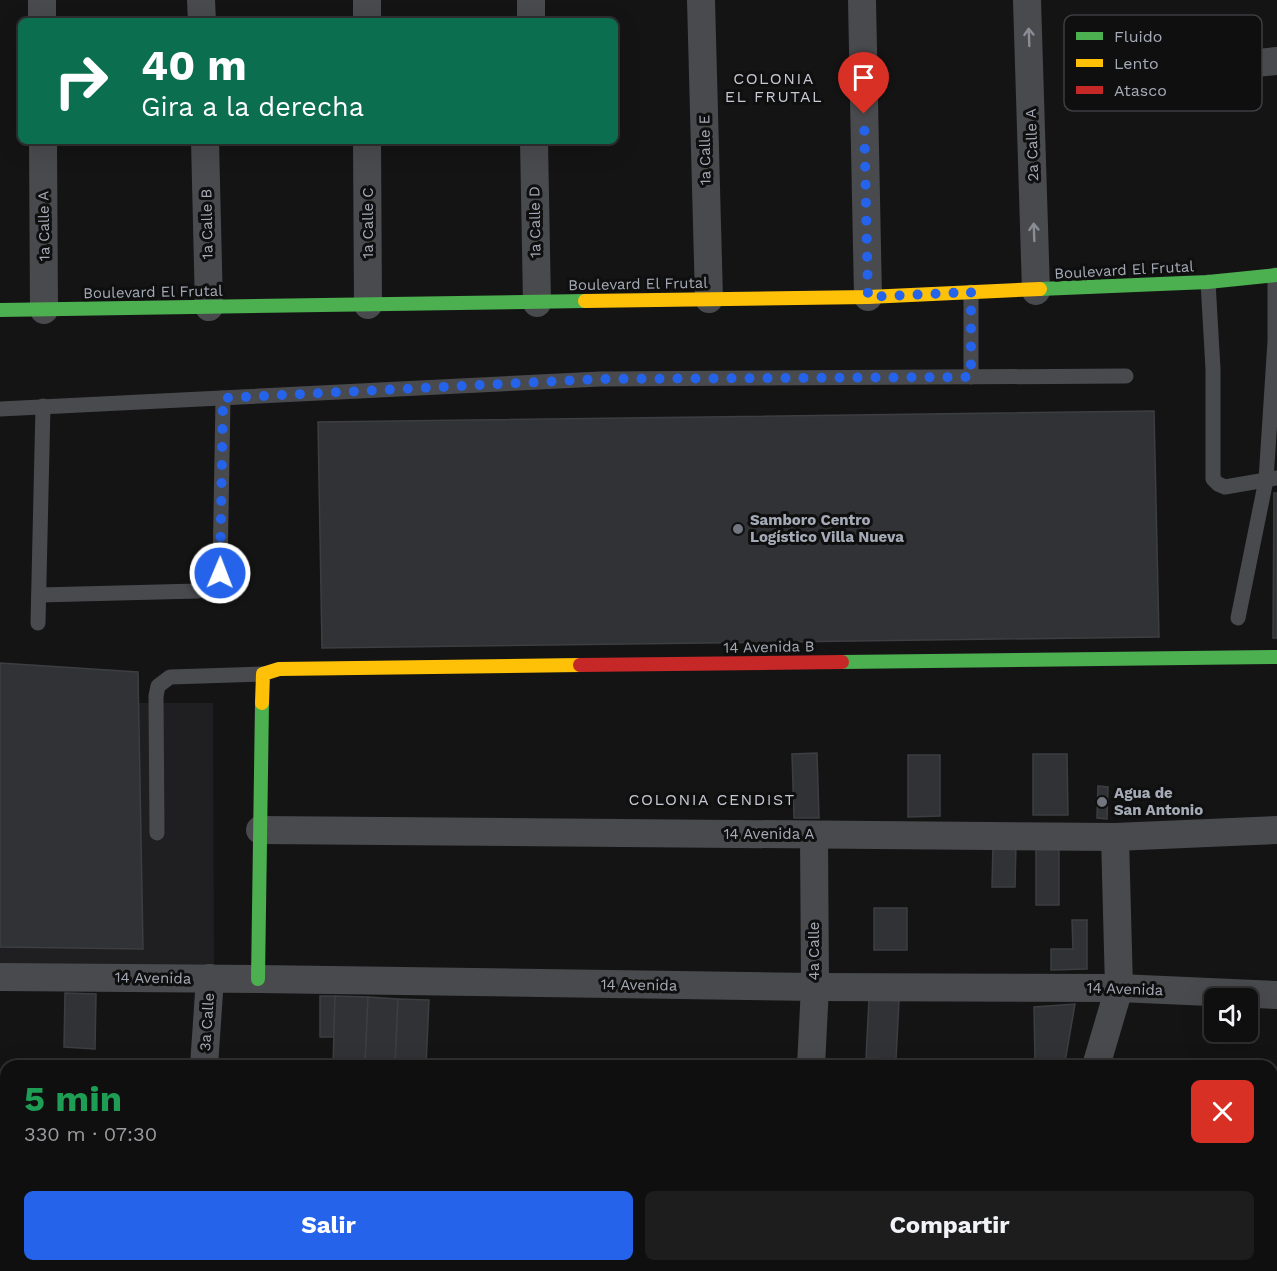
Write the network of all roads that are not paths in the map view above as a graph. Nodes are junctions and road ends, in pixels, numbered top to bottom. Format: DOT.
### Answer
graph roads {
  1 [pos="42,0"];
  2 [pos="201,0"];
  3 [pos="367,0"];
  4 [pos="531,0"];
  5 [pos="701,0"];
  6 [pos="862,0"];
  7 [pos="1028,0"];
  8 [pos="42,18"];
  9 [pos="202,18"];
  10 [pos="367,18"];
  11 [pos="531,18"];
  12 [pos="1277,61"];
  13 [pos="1262,62"];
  14 [pos="43,144"];
  15 [pos="205,144"];
  16 [pos="368,144"];
  17 [pos="534,144"];
  18 [pos="1276,275"];
  19 [pos="1208,282"];
  20 [pos="1036,291"];
  21 [pos="971,292"];
  22 [pos="868,297"];
  23 [pos="709,299"];
  24 [pos="537,303"];
  25 [pos="368,305"];
  26 [pos="209,307"];
  27 [pos="0,310"];
  28 [pos="44,310"];
  29 [pos="1126,376"];
  30 [pos="971,377"];
  31 [pos="223,398"];
  32 [pos="43,406"];
  33 [pos="0,409"];
  34 [pos="1272,479"];
  35 [pos="39,595"];
  36 [pos="1238,618"];
  37 [pos="38,623"];
  38 [pos="1277,657"];
  39 [pos="263,674"];
  40 [pos="260,830"];
  41 [pos="1277,830"];
  42 [pos="157,833"];
  43 [pos="814,835"];
  44 [pos="1115,837"];
  45 [pos="0,977"];
  46 [pos="210,978"];
  47 [pos="258,979"];
  48 [pos="814,987"];
  49 [pos="1119,988"];
  50 [pos="1277,995"];
  51 [pos="204,1060"];
  52 [pos="811,1060"];
  53 [pos="1098,1060"];
  1 -- 8 [label="street"];
  2 -- 9 [label="street"];
  3 -- 10 [label="street"];
  4 -- 11 [label="street"];
  5 -- 23 [label="street, 1a Calle E"];
  6 -- 22 [label="street"];
  20 -- 7 [label="street, 2a Calle A, one-way"];
  12 -- 13 [label="street"];
  14 -- 28 [label="street, 1a Calle A"];
  15 -- 26 [label="street, 1a Calle B"];
  16 -- 25 [label="street, 1a Calle C"];
  17 -- 24 [label="street, 1a Calle D"];
  18 -- 19 [label="street, Boulevard El Frutal"];
  18 -- 34 [label="lane"];
  19 -- 20 [label="street, Boulevard El Frutal"];
  19 -- 34 [label="lane"];
  20 -- 21 [label="street, Boulevard El Frutal"];
  21 -- 22 [label="street, Boulevard El Frutal"];
  21 -- 30 [label="lane"];
  22 -- 23 [label="street, Boulevard El Frutal"];
  23 -- 24 [label="street, Boulevard El Frutal"];
  24 -- 25 [label="street, Boulevard El Frutal"];
  25 -- 26 [label="street, Boulevard El Frutal"];
  26 -- 28 [label="street, Boulevard El Frutal"];
  27 -- 28 [label="street, Boulevard El Frutal"];
  29 -- 30 [label="lane"];
  30 -- 31 [label="lane"];
  31 -- 32 [label="lane"];
  31 -- 35 [label="lane"];
  32 -- 33 [label="lane"];
  32 -- 35 [label="lane"];
  34 -- 36 [label="lane"];
  35 -- 37 [label="lane"];
  38 -- 39 [label="street, 14 Avenida B"];
  39 -- 40 [label="street"];
  39 -- 42 [label="lane"];
  40 -- 43 [label="street, 14 Avenida A"];
  40 -- 47 [label="street"];
  41 -- 44 [label="street, 14 Avenida A"];
  43 -- 44 [label="street, 14 Avenida A"];
  43 -- 48 [label="street, 4a Calle"];
  44 -- 49 [label="street"];
  45 -- 46 [label="street, 14 Avenida"];
  46 -- 47 [label="street, 14 Avenida"];
  46 -- 51 [label="street, 3a Calle"];
  47 -- 48 [label="street, 14 Avenida"];
  48 -- 49 [label="street, 14 Avenida"];
  48 -- 52 [label="street, 4a Calle"];
  49 -- 50 [label="street, 14 Avenida"];
  49 -- 53 [label="street"];
}
